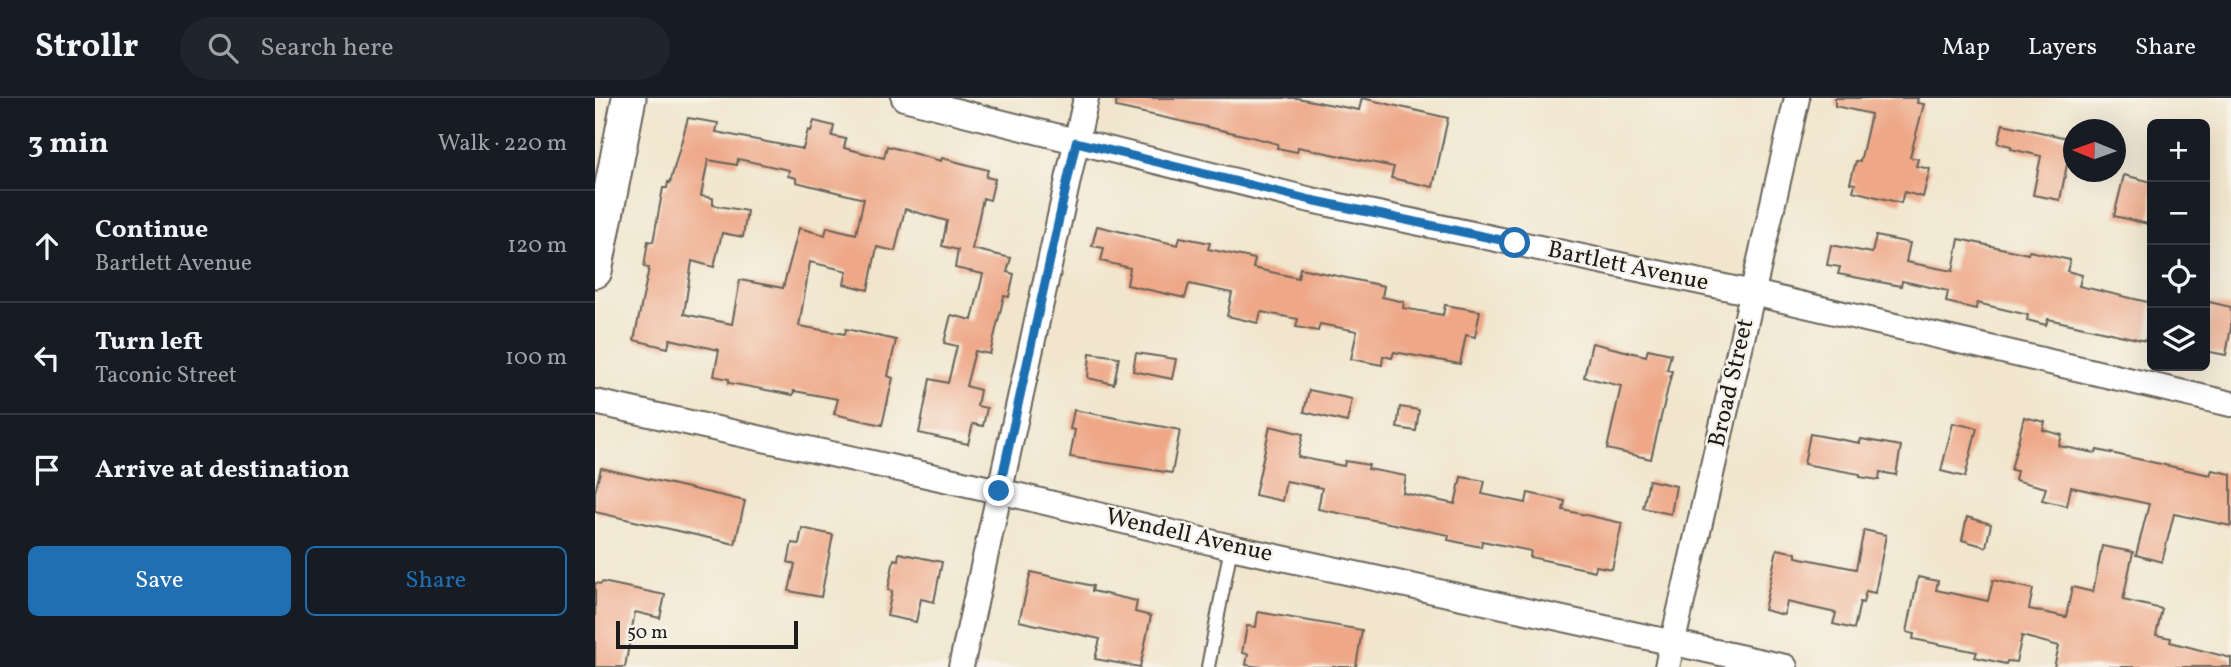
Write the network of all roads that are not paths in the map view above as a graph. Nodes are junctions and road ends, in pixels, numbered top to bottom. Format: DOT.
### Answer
graph roads {
  1 [pos="629,98"];
  2 [pos="904,98"];
  3 [pos="1086,98"];
  4 [pos="1797,98"];
  5 [pos="1076,142"];
  6 [pos="595,271"];
  7 [pos="1753,293"];
  8 [pos="595,402"];
  9 [pos="2231,404"];
  10 [pos="999,491"];
  11 [pos="1231,547"];
  12 [pos="1670,655"];
  13 [pos="961,667"];
  14 [pos="1208,667"];
  15 [pos="1784,667"];
  1 -- 6 [label="street"];
  2 -- 5 [label="street, Bartlett Avenue"];
  3 -- 5 [label="street"];
  4 -- 7 [label="street, Broad Street"];
  5 -- 7 [label="street, Bartlett Avenue"];
  5 -- 10 [label="street"];
  7 -- 9 [label="street, Bartlett Avenue"];
  7 -- 12 [label="street, Broad Street"];
  8 -- 10 [label="street, Wendell Avenue"];
  10 -- 11 [label="street, Wendell Avenue"];
  10 -- 13 [label="street"];
  11 -- 12 [label="street, Wendell Avenue"];
  11 -- 14 [label="lane"];
  12 -- 15 [label="street, Wendell Avenue"];
}
